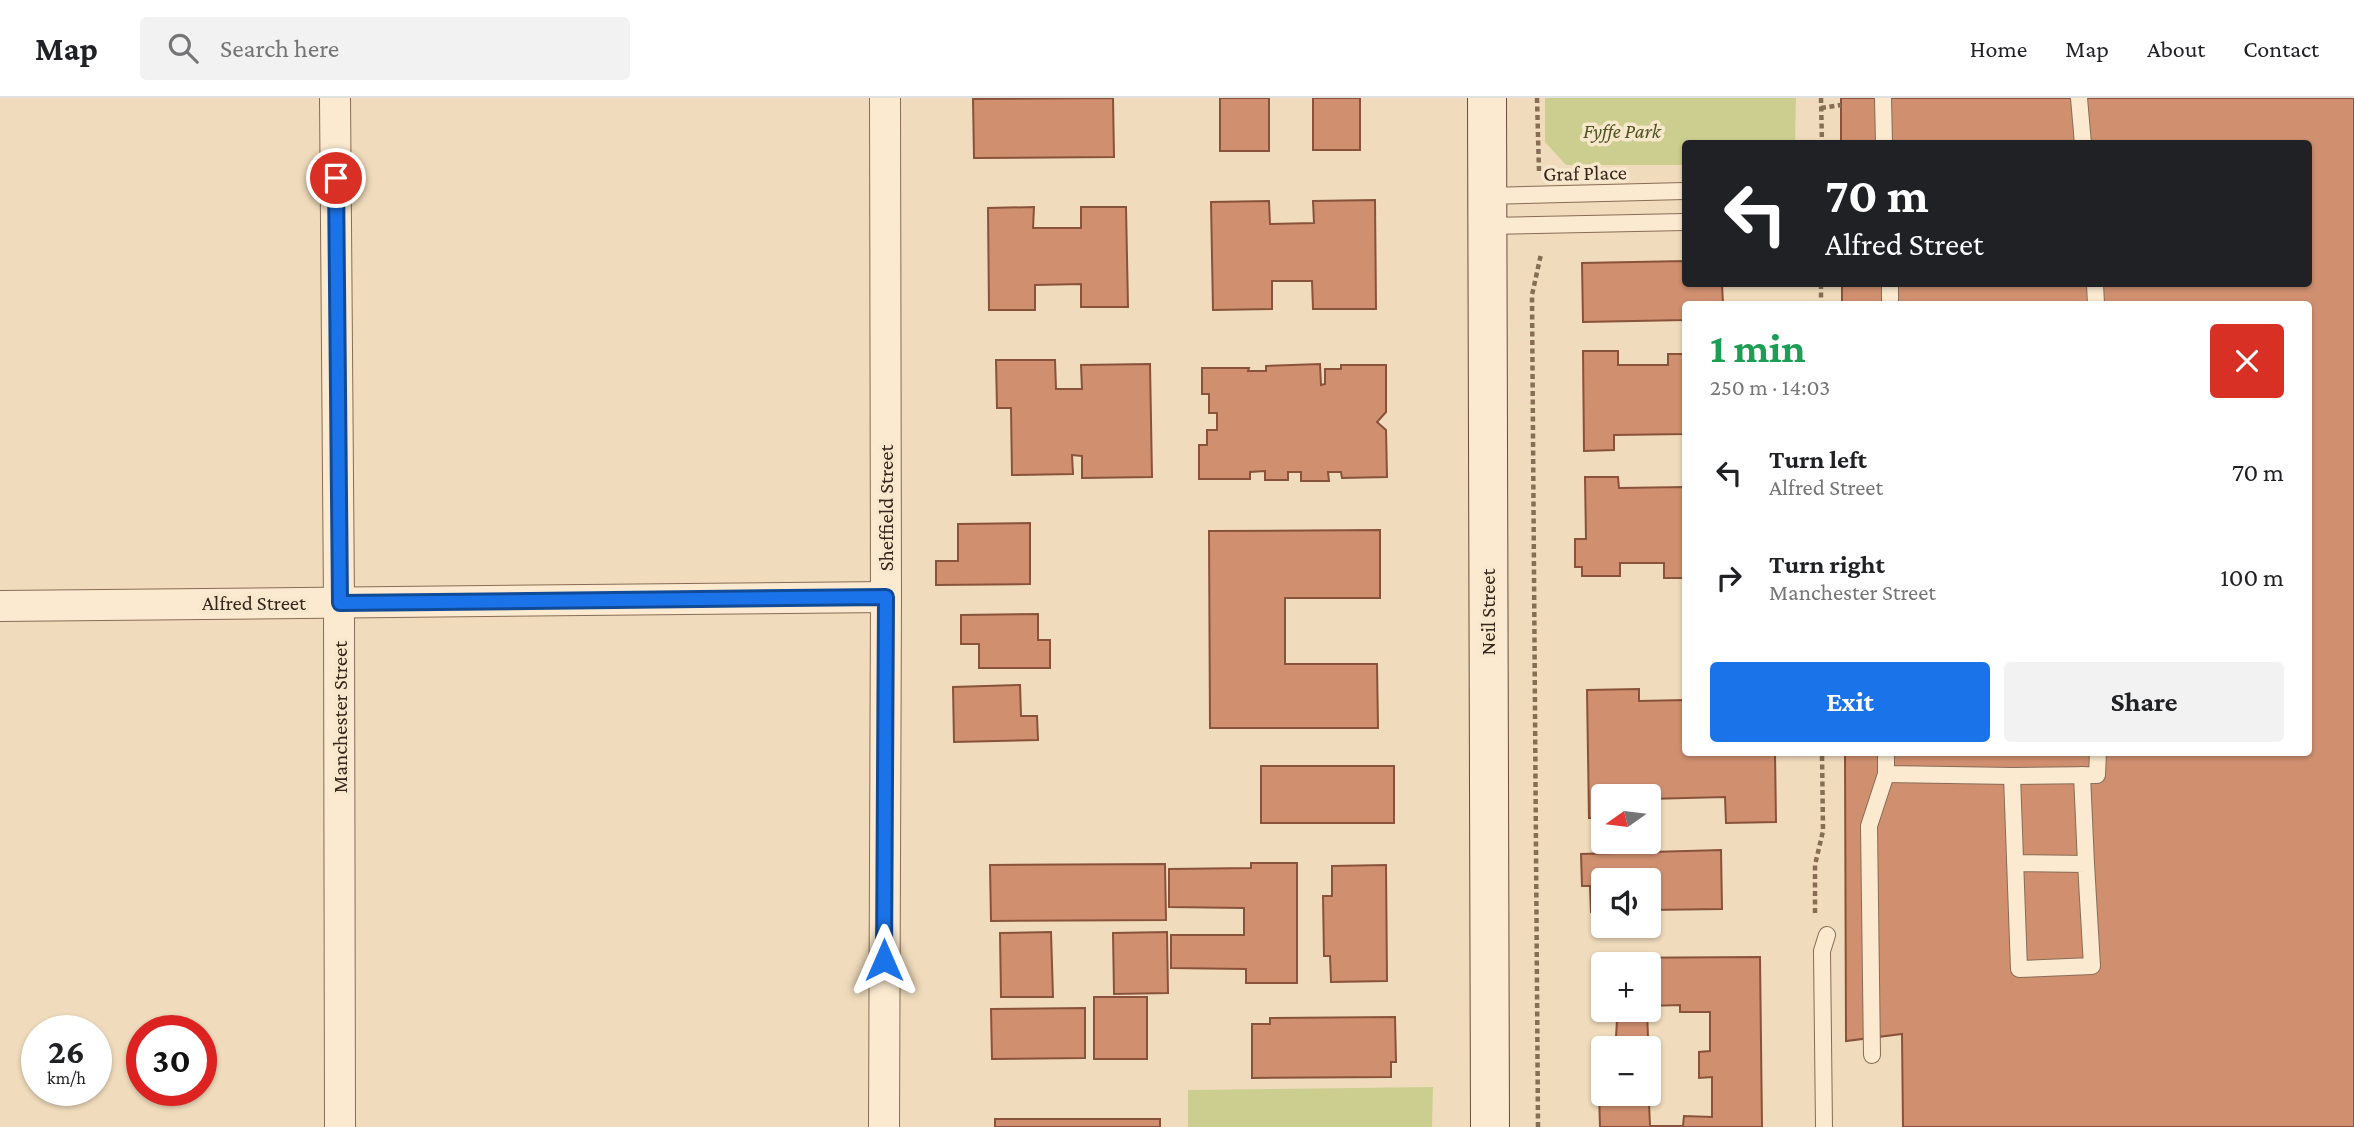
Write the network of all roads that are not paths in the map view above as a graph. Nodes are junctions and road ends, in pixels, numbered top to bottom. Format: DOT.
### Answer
graph roads {
  1 [pos="335,98"];
  2 [pos="885,98"];
  3 [pos="1487,98"];
  4 [pos="1883,98"];
  5 [pos="2079,98"];
  6 [pos="1884,140"];
  7 [pos="2083,140"];
  8 [pos="1682,191"];
  9 [pos="1487,211"];
  10 [pos="1682,222"];
  11 [pos="886,597"];
  12 [pos="340,603"];
  13 [pos="0,606"];
  14 [pos="1886,756"];
  15 [pos="2098,756"];
  16 [pos="1886,774"];
  17 [pos="2082,775"];
  18 [pos="2012,776"];
  19 [pos="2015,863"];
  20 [pos="2086,864"];
  21 [pos="1827,935"];
  22 [pos="1872,1055"];
  23 [pos="340,1127"];
  24 [pos="884,1127"];
  25 [pos="1490,1127"];
  26 [pos="1824,1127"];
  1 -- 12 [label="street, Manchester Street"];
  2 -- 11 [label="street, Sheffield Street"];
  3 -- 9 [label="main road, Neil Street"];
  4 -- 6 [label="lane"];
  5 -- 7 [label="lane"];
  8 -- 9 [label="lane, Graf Place"];
  9 -- 10 [label="lane"];
  9 -- 25 [label="main road, Neil Street"];
  11 -- 12 [label="street, Alfred Street"];
  11 -- 24 [label="street, Sheffield Street"];
  12 -- 13 [label="street, Alfred Street"];
  12 -- 23 [label="street, Manchester Street"];
  14 -- 16 [label="lane"];
  15 -- 17 [label="lane"];
  16 -- 18 [label="lane"];
  16 -- 22 [label="lane"];
  17 -- 18 [label="lane"];
  17 -- 20 [label="lane"];
  18 -- 19 [label="lane"];
  19 -- 20 [label="lane"];
  19 -- 20 [label="lane"];
  21 -- 26 [label="lane"];
}
